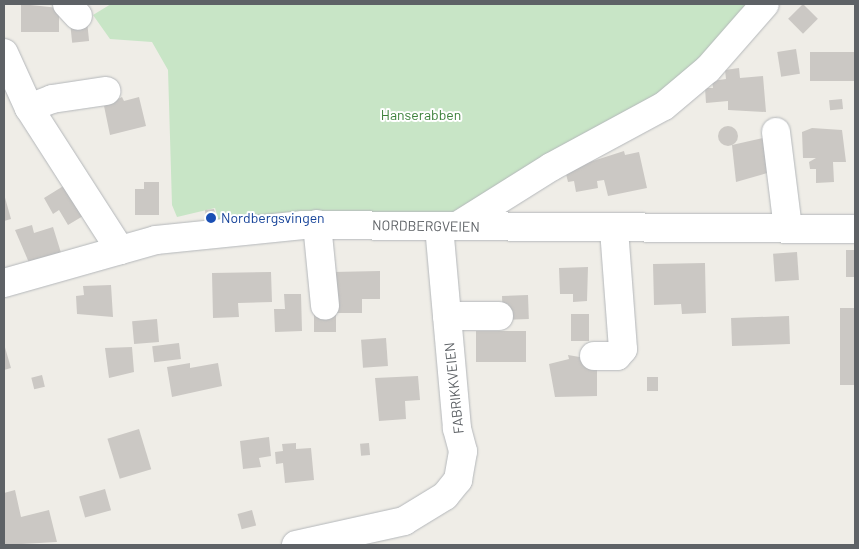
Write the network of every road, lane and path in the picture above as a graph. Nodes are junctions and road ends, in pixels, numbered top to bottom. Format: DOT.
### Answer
graph roads {
  1 [pos="765,4"];
  2 [pos="4,53"];
  3 [pos="106,91"];
  4 [pos="29,108"];
  5 [pos="776,132"];
  6 [pos="317,224"];
  7 [pos="448,227"];
  8 [pos="614,228"];
  9 [pos="788,228"];
  10 [pos="855,229"];
  11 [pos="120,250"];
  12 [pos="4,283"];
  13 [pos="325,306"];
  14 [pos="447,316"];
  15 [pos="499,316"];
  16 [pos="594,356"];
  17 [pos="404,533"];
  18 [pos="296,545"];
  1 -- 7 [label="street"];
  2 -- 4 [label="street"];
  3 -- 4 [label="street"];
  4 -- 11 [label="street"];
  5 -- 9 [label="street"];
  6 -- 7 [label="street, NORDBERGVEIEN"];
  6 -- 11 [label="street, NORDBERGVEIEN"];
  6 -- 13 [label="street"];
  7 -- 8 [label="street, NORDBERGVEIEN"];
  7 -- 14 [label="street, FABRIKKVEIEN"];
  8 -- 9 [label="street, NORDBERGVEIEN"];
  8 -- 16 [label="street"];
  9 -- 10 [label="street, NORDBERGVEIEN"];
  11 -- 12 [label="street, NORDBERGVEIEN"];
  14 -- 15 [label="street"];
  14 -- 17 [label="street, FABRIKKVEIEN"];
  17 -- 18 [label="street, FABRIKKVEIEN"];
}
